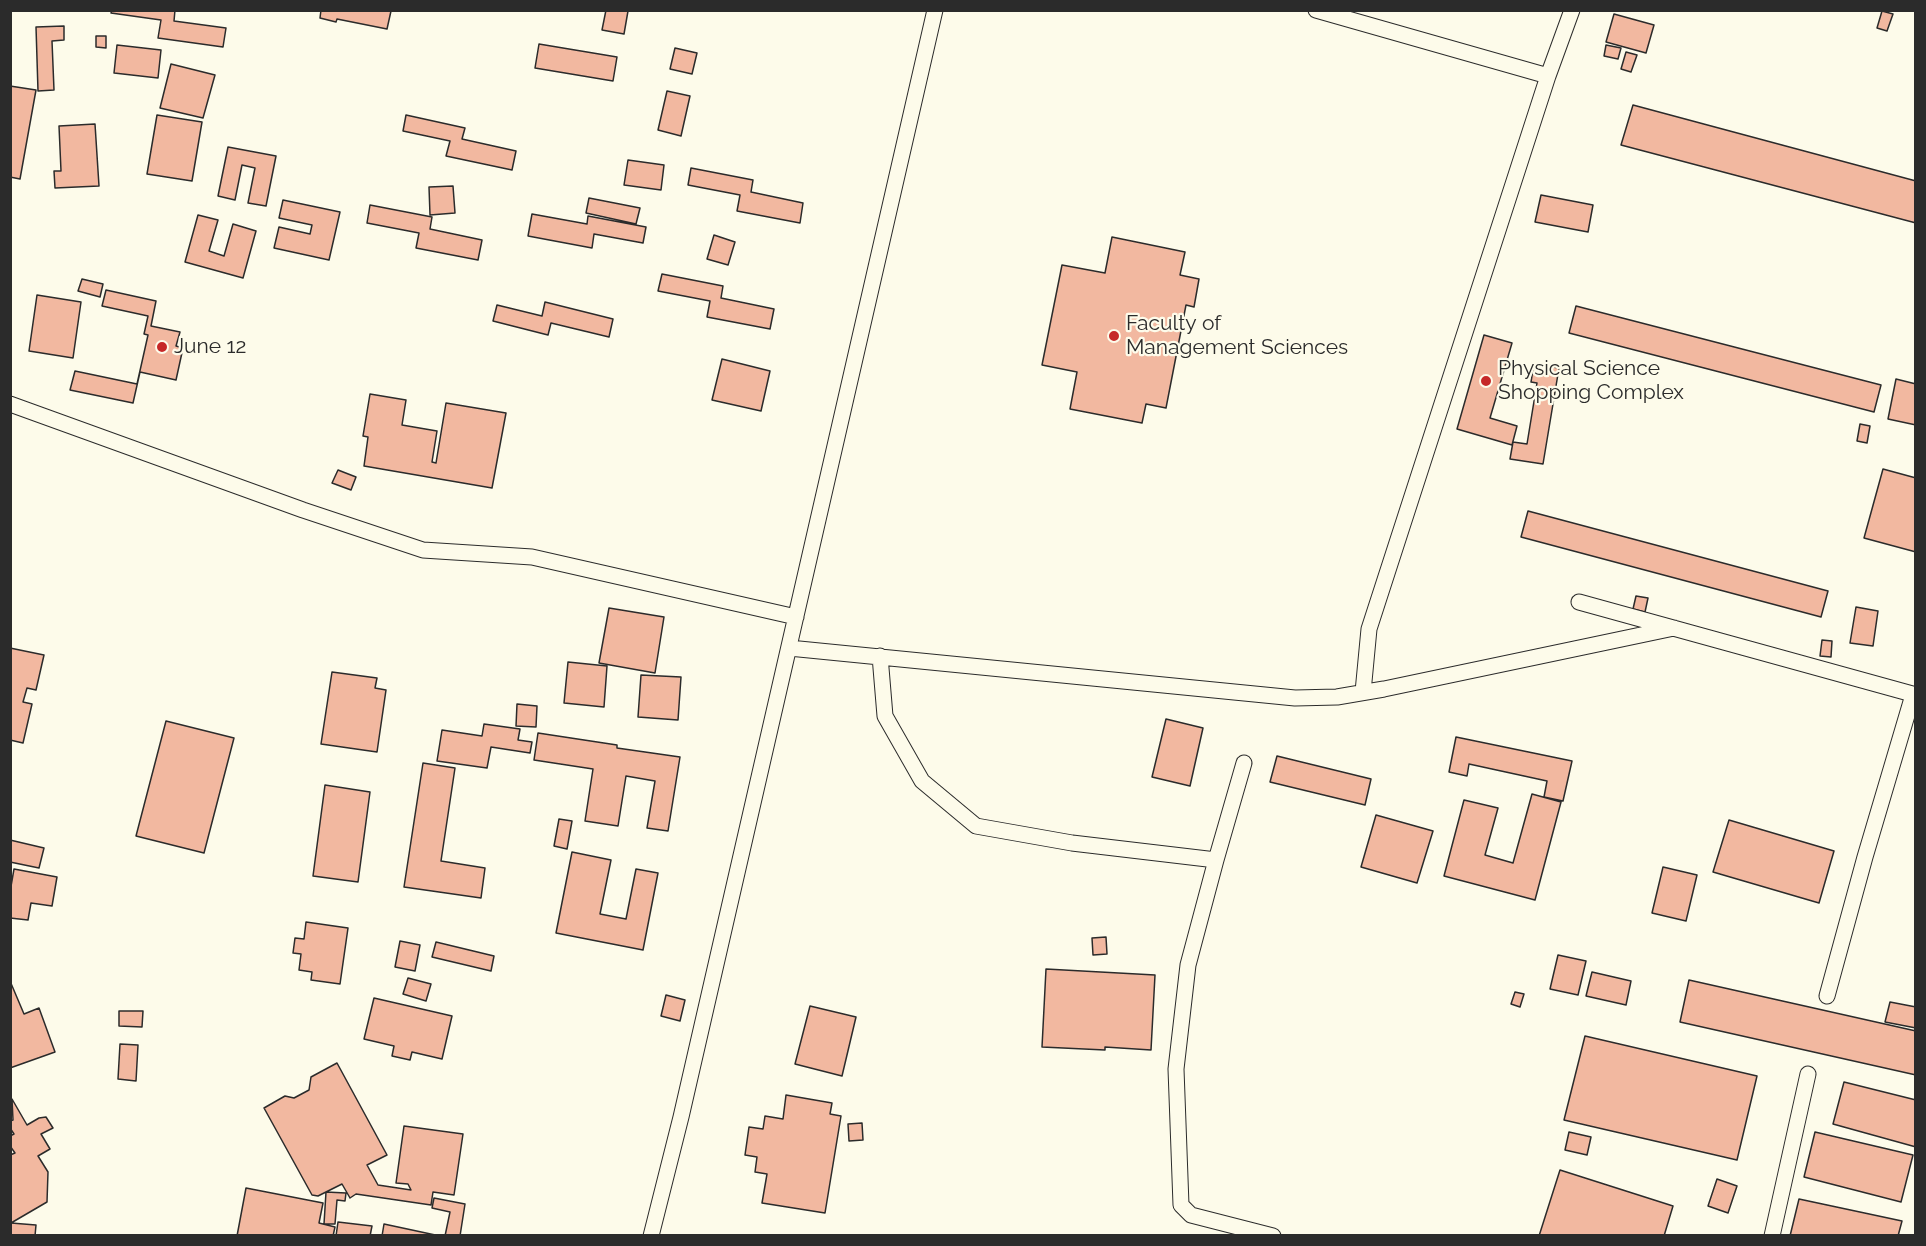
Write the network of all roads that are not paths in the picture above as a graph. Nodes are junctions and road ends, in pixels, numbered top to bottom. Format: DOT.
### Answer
graph roads {
  1 [pos="935,10"];
  2 [pos="1316,10"];
  3 [pos="1572,10"];
  4 [pos="1548,76"];
  5 [pos="10,404"];
  6 [pos="1579,602"];
  7 [pos="796,617"];
  8 [pos="1674,628"];
  9 [pos="789,648"];
  10 [pos="880,656"];
  11 [pos="1364,692"];
  12 [pos="1914,695"];
  13 [pos="1244,763"];
  14 [pos="1215,860"];
  15 [pos="1827,996"];
  16 [pos="1808,1074"];
  17 [pos="651,1236"];
  18 [pos="1273,1236"];
  19 [pos="1772,1236"];
  1 -- 7 [label="street"];
  2 -- 4 [label="street"];
  3 -- 4 [label="street"];
  4 -- 11 [label="street"];
  5 -- 7 [label="street"];
  6 -- 8 [label="street"];
  7 -- 9 [label="street"];
  8 -- 11 [label="street"];
  8 -- 12 [label="street"];
  9 -- 10 [label="street"];
  9 -- 17 [label="street"];
  10 -- 11 [label="street"];
  10 -- 14 [label="street"];
  12 -- 15 [label="street"];
  13 -- 14 [label="street"];
  14 -- 18 [label="street"];
  16 -- 19 [label="street"];
}
